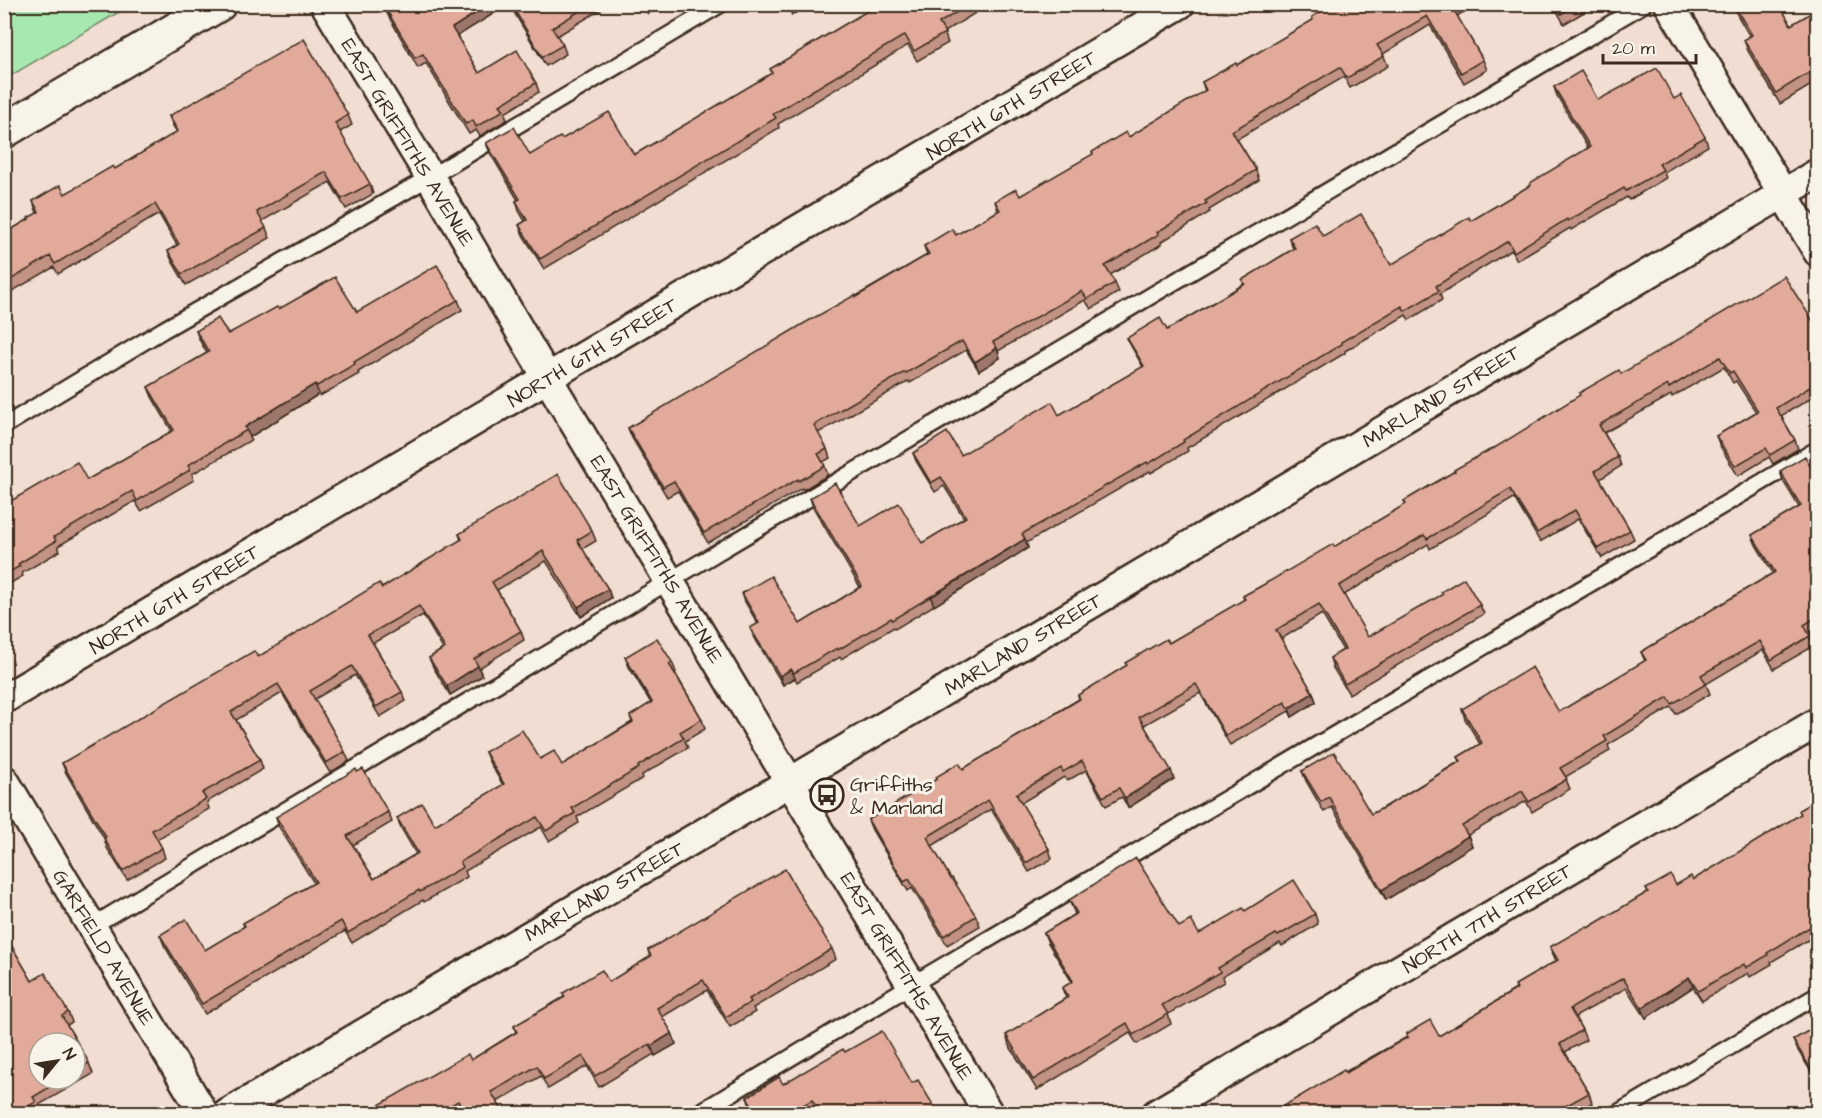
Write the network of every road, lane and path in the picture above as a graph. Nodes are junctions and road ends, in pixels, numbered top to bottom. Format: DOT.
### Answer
graph roads {
  1 [pos="219,4"];
  2 [pos="326,4"];
  3 [pos="721,4"];
  4 [pos="1180,4"];
  5 [pos="1644,4"];
  6 [pos="1669,4"];
  7 [pos="4,131"];
  8 [pos="1818,173"];
  9 [pos="430,177"];
  10 [pos="1782,194"];
  11 [pos="1818,252"];
  12 [pos="548,379"];
  13 [pos="4,426"];
  14 [pos="1818,450"];
  15 [pos="669,580"];
  16 [pos="4,699"];
  17 [pos="1818,722"];
  18 [pos="4,780"];
  19 [pos="790,781"];
  20 [pos="92,926"];
  21 [pos="912,984"];
  22 [pos="1818,995"];
  23 [pos="204,1113"];
  24 [pos="227,1113"];
  25 [pos="697,1113"];
  26 [pos="990,1113"];
  27 [pos="1156,1113"];
  28 [pos="1616,1113"];
  1 -- 7 [label="main road"];
  2 -- 9 [label="street, EAST GRIFFITHS AVENUE"];
  3 -- 9 [label="lane"];
  4 -- 12 [label="street, NORTH 6TH STREET"];
  5 -- 15 [label="lane"];
  6 -- 10 [label="street"];
  8 -- 10 [label="street, MARLAND STREET"];
  9 -- 12 [label="street, EAST GRIFFITHS AVENUE"];
  9 -- 13 [label="lane"];
  10 -- 11 [label="street"];
  10 -- 19 [label="street, MARLAND STREET"];
  12 -- 15 [label="street, EAST GRIFFITHS AVENUE"];
  12 -- 16 [label="street, NORTH 6TH STREET"];
  14 -- 21 [label="lane"];
  15 -- 19 [label="street, EAST GRIFFITHS AVENUE"];
  15 -- 20 [label="lane"];
  17 -- 27 [label="street, NORTH 7TH STREET"];
  18 -- 20 [label="street, GARFIELD AVENUE"];
  19 -- 21 [label="street, EAST GRIFFITHS AVENUE"];
  19 -- 24 [label="street, MARLAND STREET"];
  20 -- 23 [label="street, GARFIELD AVENUE"];
  21 -- 25 [label="lane"];
  21 -- 26 [label="street, EAST GRIFFITHS AVENUE"];
  22 -- 28 [label="lane"];
}
